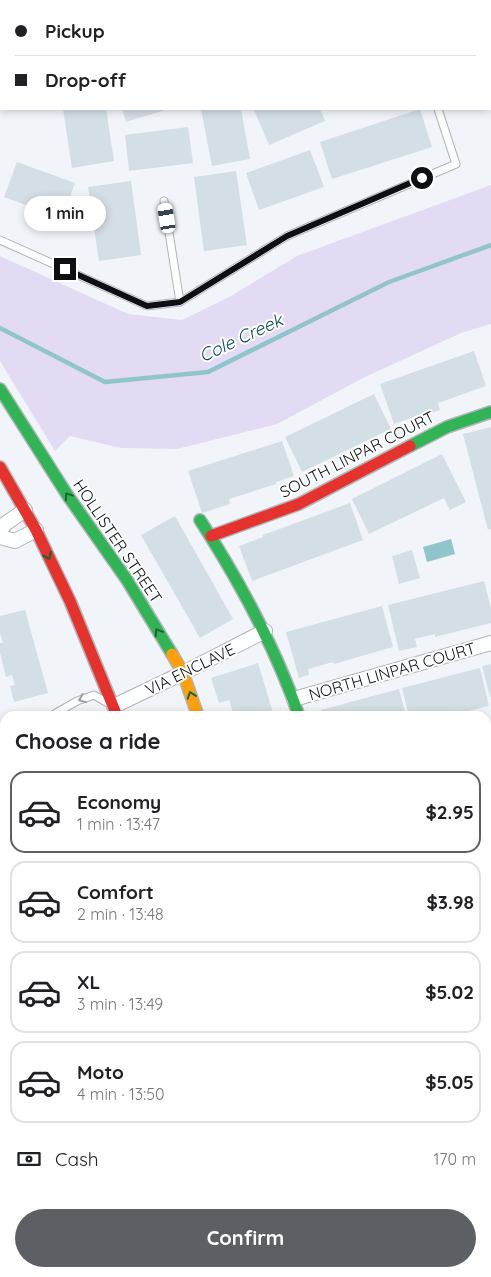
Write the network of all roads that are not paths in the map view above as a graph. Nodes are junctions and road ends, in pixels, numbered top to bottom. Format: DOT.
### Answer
graph roads {
  1 [pos="438,110"];
  2 [pos="164,201"];
  3 [pos="0,240"];
  4 [pos="180,302"];
  5 [pos="0,389"];
  6 [pos="491,412"];
  7 [pos="0,467"];
  8 [pos="25,510"];
  9 [pos="200,520"];
  10 [pos="36,530"];
  11 [pos="0,531"];
  12 [pos="211,536"];
  13 [pos="0,537"];
  14 [pos="265,631"];
  15 [pos="491,643"];
  16 [pos="183,674"];
  17 [pos="294,698"];
  18 [pos="60,711"];
  19 [pos="112,711"];
  20 [pos="113,711"];
  21 [pos="118,711"];
  22 [pos="196,711"];
  23 [pos="298,711"];
  1 -- 4 [label="lane"];
  2 -- 4 [label="lane"];
  3 -- 4 [label="lane"];
  16 -- 5 [label="main road, HOLLISTER STREET, one-way"];
  6 -- 12 [label="main road, SOUTH LINPAR COURT"];
  7 -- 8 [label="main road"];
  8 -- 10 [label="main road"];
  8 -- 11 [label="street"];
  9 -- 12 [label="main road"];
  10 -- 13 [label="street"];
  10 -- 20 [label="main road, one-way"];
  12 -- 14 [label="main road"];
  14 -- 16 [label="street, VIA ENCLAVE"];
  14 -- 17 [label="main road"];
  15 -- 17 [label="street, NORTH LINPAR COURT"];
  16 -- 21 [label="street, VIA ENCLAVE"];
  22 -- 16 [label="main road, HOLLISTER STREET, one-way"];
  17 -- 23 [label="main road"];
  19 -- 18 [label="lane, one-way"];
}
